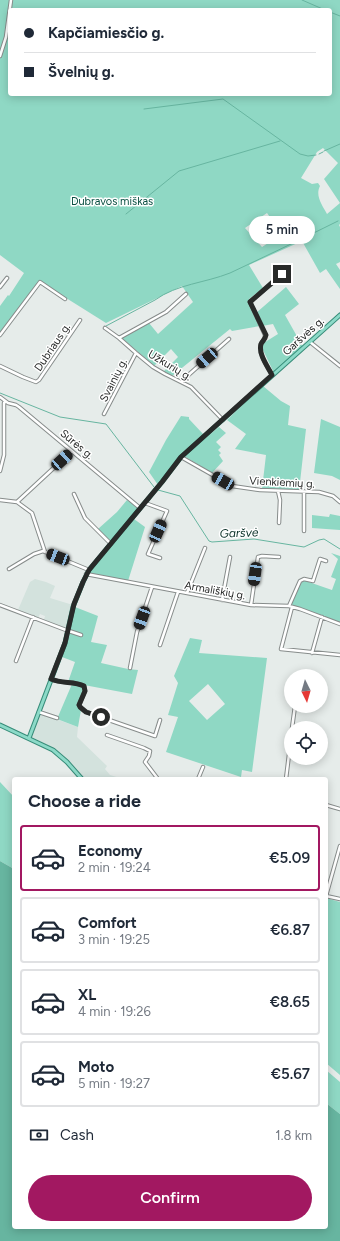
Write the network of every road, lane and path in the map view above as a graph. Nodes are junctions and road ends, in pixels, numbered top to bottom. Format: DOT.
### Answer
graph roads {
  1 [pos="8,23"];
  2 [pos="0,56"];
  3 [pos="290,268"];
  4 [pos="7,278"];
  5 [pos="0,287"];
  6 [pos="186,294"];
  7 [pos="65,299"];
  8 [pos="340,315"];
  9 [pos="80,320"];
  10 [pos="105,328"];
  11 [pos="0,335"];
  12 [pos="119,338"];
  13 [pos="229,339"];
  14 [pos="310,342"];
  15 [pos="136,353"];
  16 [pos="0,366"];
  17 [pos="340,366"];
  18 [pos="272,375"];
  19 [pos="182,382"];
  20 [pos="0,397"];
  21 [pos="5,402"];
  22 [pos="104,414"];
  23 [pos="223,420"];
  24 [pos="72,451"];
  25 [pos="181,457"];
  26 [pos="0,471"];
  27 [pos="278,491"];
  28 [pos="304,492"];
  29 [pos="74,494"];
  30 [pos="0,500"];
  31 [pos="17,502"];
  32 [pos="340,502"];
  33 [pos="145,503"];
  34 [pos="140,508"];
  35 [pos="279,523"];
  36 [pos="304,532"];
  37 [pos="111,544"];
  38 [pos="205,548"];
  39 [pos="45,552"];
  40 [pos="230,557"];
  41 [pos="279,557"];
  42 [pos="160,558"];
  43 [pos="326,561"];
  44 [pos="9,569"];
  45 [pos="89,570"];
  46 [pos="86,574"];
  47 [pos="152,587"];
  48 [pos="178,592"];
  49 [pos="187,593"];
  50 [pos="222,600"];
  51 [pos="0,605"];
  52 [pos="251,605"];
  53 [pos="291,607"];
  54 [pos="33,617"];
  55 [pos="322,617"];
  56 [pos="340,624"];
  57 [pos="68,631"];
  58 [pos="81,635"];
  59 [pos="160,645"];
  60 [pos="312,653"];
  61 [pos="340,656"];
  62 [pos="16,661"];
  63 [pos="130,668"];
  64 [pos="51,679"];
  65 [pos="39,712"];
  66 [pos="57,718"];
  67 [pos="160,720"];
  68 [pos="0,725"];
  69 [pos="107,735"];
  70 [pos="29,738"];
  71 [pos="288,765"];
  72 [pos="203,767"];
  73 [pos="80,777"];
  74 [pos="156,777"];
  75 [pos="199,777"];
  76 [pos="286,777"];
  77 [pos="328,806"];
  78 [pos="340,809"];
  79 [pos="340,846"];
  80 [pos="328,889"];
  81 [pos="328,896"];
  82 [pos="340,899"];
  1 -- 2 [label="street"];
  3 -- 18 [label="street"];
  4 -- 5 [label="street"];
  6 -- 12 [label="street"];
  7 -- 11 [label="street"];
  8 -- 14 [label="main road, Garšvės g."];
  9 -- 16 [label="street, Dubriaus g."];
  10 -- 12 [label="street, Užkurių g."];
  12 -- 15 [label="street, Užkurių g."];
  13 -- 19 [label="street"];
  14 -- 17 [label="street"];
  14 -- 18 [label="main road, Garšvės g."];
  15 -- 19 [label="street, Užkurių g."];
  15 -- 22 [label="street, Svainių g."];
  18 -- 23 [label="main road, Garšvės g."];
  19 -- 23 [label="street, Užkurių g."];
  20 -- 21 [label="street, Sūrės g."];
  21 -- 24 [label="street, Sūrės g."];
  21 -- 26 [label="street"];
  23 -- 25 [label="main road, Garšvės g."];
  24 -- 31 [label="street"];
  24 -- 34 [label="street, Sūrės g."];
  25 -- 27 [label="street, Vienkiemių g."];
  25 -- 33 [label="main road, Garšvės g."];
  27 -- 28 [label="street, Vienkiemių g."];
  27 -- 35 [label="street"];
  28 -- 32 [label="street, Vienkiemių g."];
  28 -- 36 [label="street"];
  29 -- 37 [label="street"];
  30 -- 31 [label="street"];
  31 -- 39 [label="street"];
  33 -- 34 [label="main road, Garšvės g."];
  33 -- 42 [label="street"];
  34 -- 37 [label="main road, Garšvės g."];
  37 -- 45 [label="main road, Garšvės g."];
  38 -- 49 [label="street"];
  39 -- 44 [label="street"];
  39 -- 45 [label="street"];
  40 -- 50 [label="street"];
  41 -- 52 [label="street"];
  43 -- 53 [label="street"];
  45 -- 46 [label="main road, Garšvės g."];
  46 -- 47 [label="street, Armališkių g."];
  46 -- 57 [label="main road, Garšvės g."];
  47 -- 48 [label="street, Armališkių g."];
  47 -- 63 [label="street"];
  48 -- 49 [label="street, Armališkių g."];
  48 -- 59 [label="street"];
  49 -- 50 [label="street, Armališkių g."];
  50 -- 52 [label="street, Armališkių g."];
  51 -- 54 [label="street"];
  52 -- 53 [label="street, Armališkių g."];
  53 -- 55 [label="street, Armališkių g."];
  53 -- 60 [label="street"];
  54 -- 57 [label="street"];
  54 -- 62 [label="street"];
  55 -- 56 [label="street, Armališkių g."];
  55 -- 60 [label="street"];
  57 -- 58 [label="street"];
  57 -- 64 [label="main road, Garšvės g."];
  60 -- 61 [label="street"];
  64 -- 65 [label="main road, Garšvės g."];
  64 -- 67 [label="street"];
  65 -- 66 [label="street"];
  65 -- 70 [label="main road, Garšvės g."];
  68 -- 70 [label="main road"];
  69 -- 74 [label="street"];
  70 -- 73 [label="main road"];
  71 -- 76 [label="street"];
  72 -- 75 [label="street"];
  77 -- 78 [label="street"];
  79 -- 80 [label="street"];
  81 -- 82 [label="street"];
}
